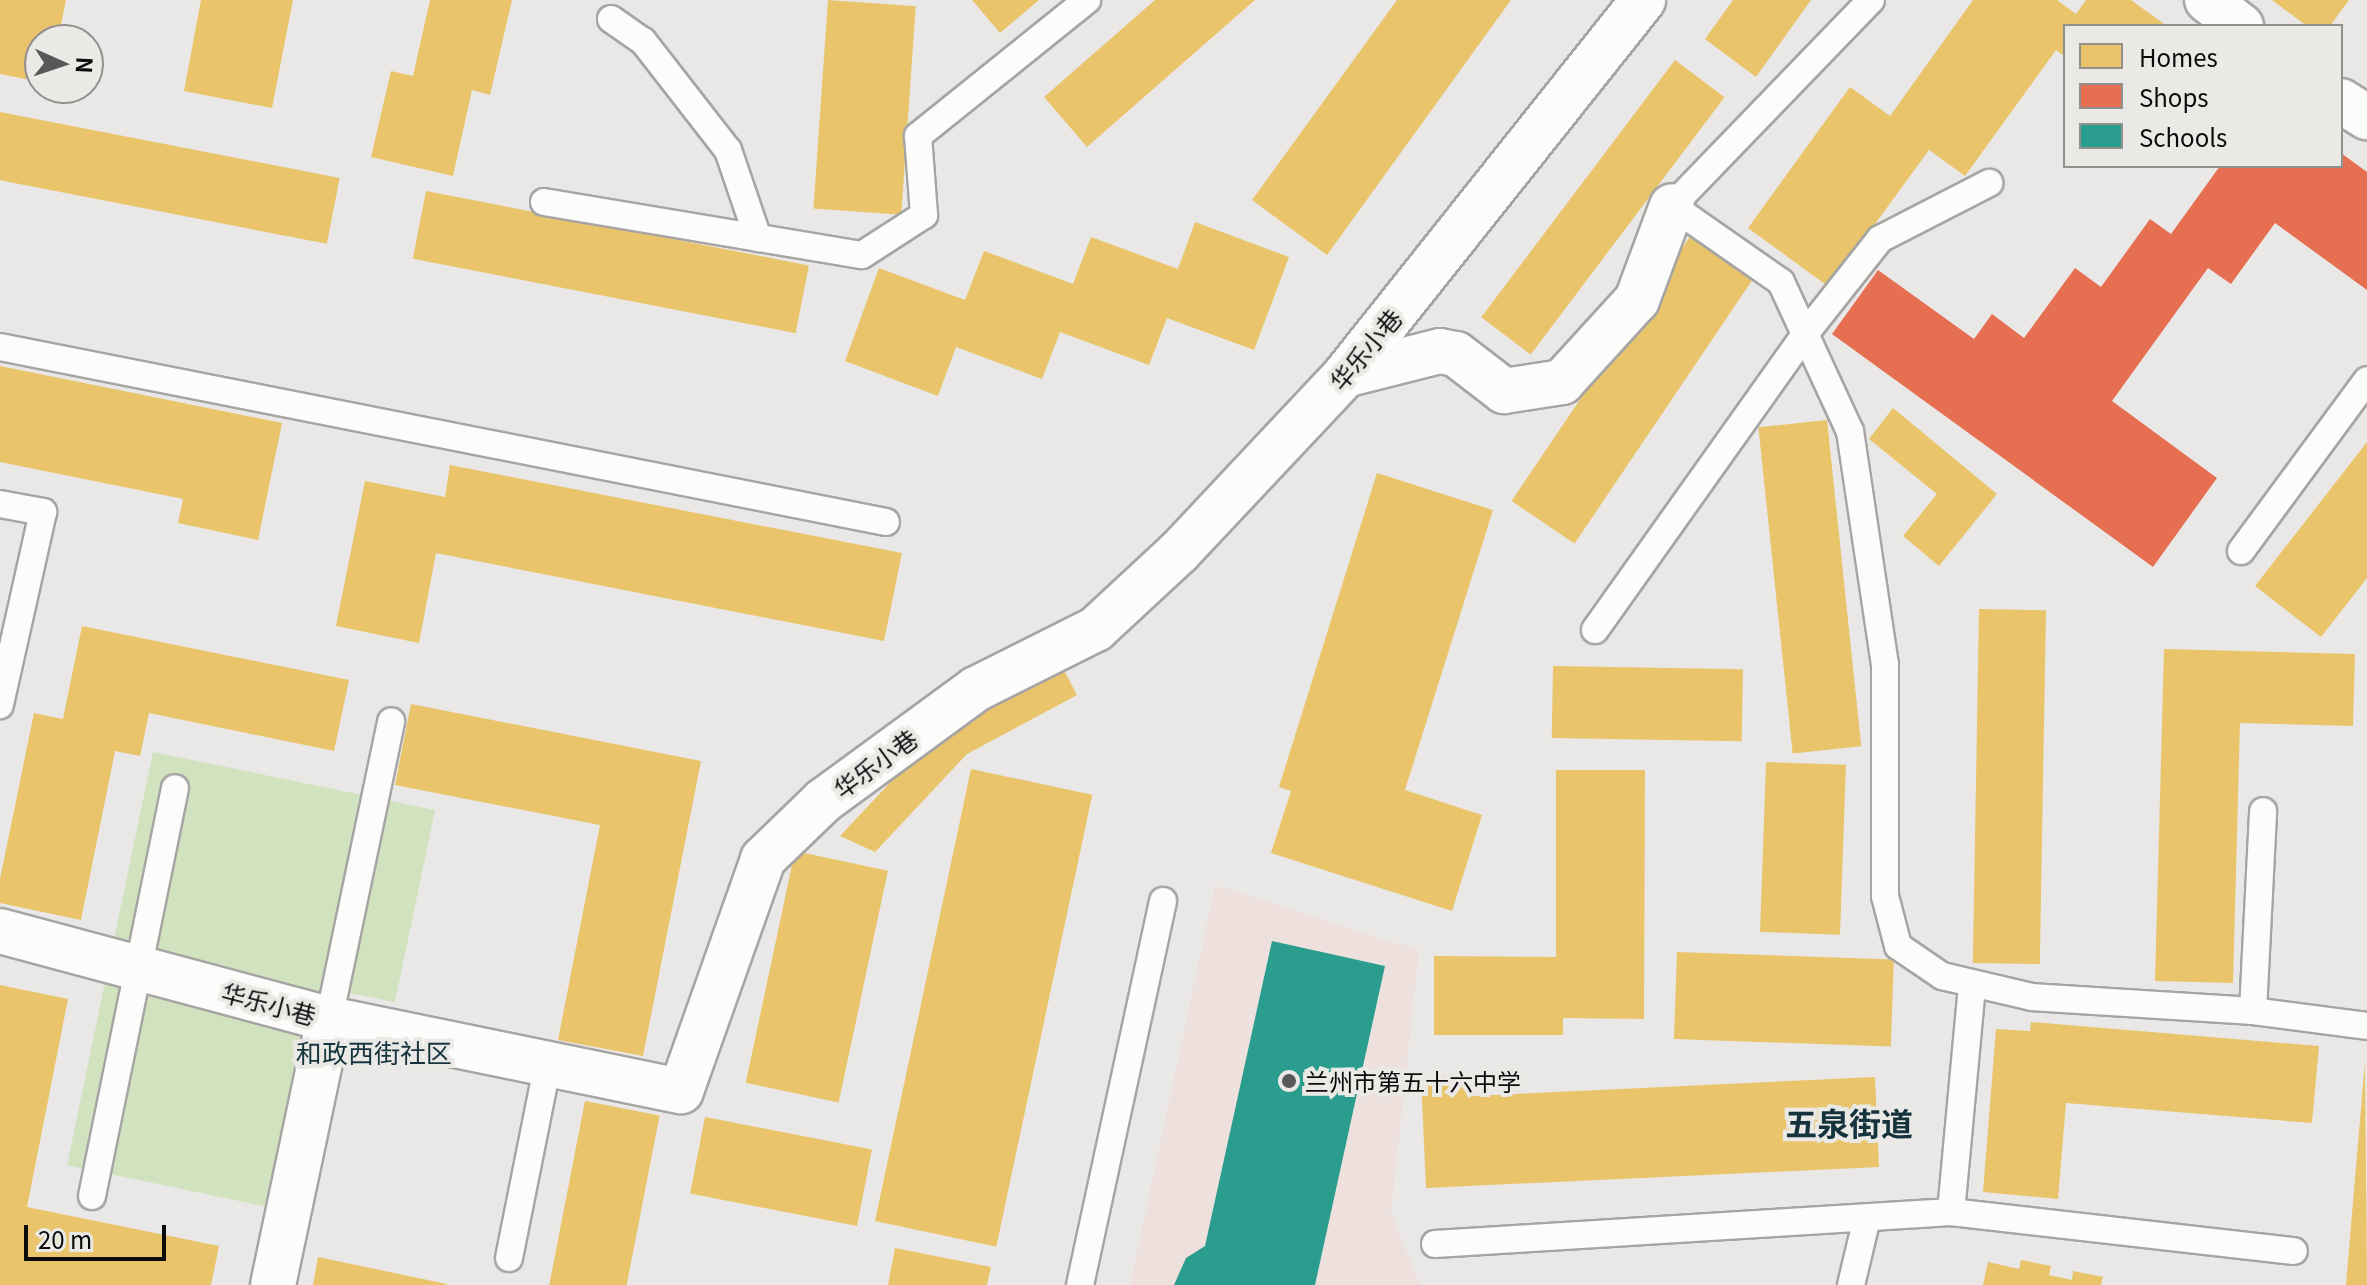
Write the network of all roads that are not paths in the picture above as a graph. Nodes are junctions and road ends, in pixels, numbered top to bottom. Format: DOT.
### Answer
graph roads {
  1 [pos="1087,0"];
  2 [pos="1871,0"];
  3 [pos="2207,0"];
  4 [pos="1632,4"];
  5 [pos="611,19"];
  6 [pos="2238,24"];
  7 [pos="2343,102"];
  8 [pos="2367,117"];
  9 [pos="1989,183"];
  10 [pos="544,202"];
  11 [pos="1672,206"];
  12 [pos="758,238"];
  13 [pos="1805,334"];
  14 [pos="0,347"];
  15 [pos="1345,375"];
  16 [pos="2367,380"];
  17 [pos="0,504"];
  18 [pos="886,522"];
  19 [pos="2241,551"];
  20 [pos="1595,630"];
  21 [pos="0,705"];
  22 [pos="391,721"];
  23 [pos="175,788"];
  24 [pos="2263,811"];
  25 [pos="1163,901"];
  26 [pos="0,931"];
  27 [pos="136,967"];
  28 [pos="1972,984"];
  29 [pos="2253,1011"];
  30 [pos="329,1019"];
  31 [pos="2367,1026"];
  32 [pos="547,1067"];
  33 [pos="92,1196"];
  34 [pos="1951,1212"];
  35 [pos="1867,1218"];
  36 [pos="1435,1244"];
  37 [pos="2294,1251"];
  38 [pos="509,1258"];
  39 [pos="273,1285"];
  40 [pos="1080,1285"];
  41 [pos="1851,1285"];
  1 -- 12 [label="lane"];
  2 -- 11 [label="lane"];
  3 -- 6 [label="street"];
  4 -- 15 [label="street, 华乐小巷"];
  5 -- 12 [label="lane"];
  7 -- 8 [label="street"];
  9 -- 13 [label="lane"];
  10 -- 12 [label="lane"];
  11 -- 13 [label="lane"];
  11 -- 15 [label="street"];
  13 -- 20 [label="lane"];
  13 -- 28 [label="lane"];
  14 -- 18 [label="lane"];
  15 -- 32 [label="street, 华乐小巷"];
  16 -- 19 [label="lane"];
  17 -- 21 [label="lane"];
  22 -- 30 [label="lane"];
  23 -- 27 [label="lane"];
  24 -- 29 [label="lane"];
  25 -- 40 [label="lane"];
  26 -- 27 [label="street, 华乐小巷"];
  27 -- 30 [label="street, 华乐小巷"];
  27 -- 33 [label="lane"];
  28 -- 29 [label="lane"];
  28 -- 34 [label="lane"];
  29 -- 31 [label="lane"];
  30 -- 32 [label="street, 华乐小巷"];
  30 -- 39 [label="street"];
  32 -- 38 [label="lane"];
  34 -- 35 [label="lane"];
  34 -- 37 [label="lane"];
  35 -- 36 [label="lane"];
  35 -- 41 [label="lane"];
}
